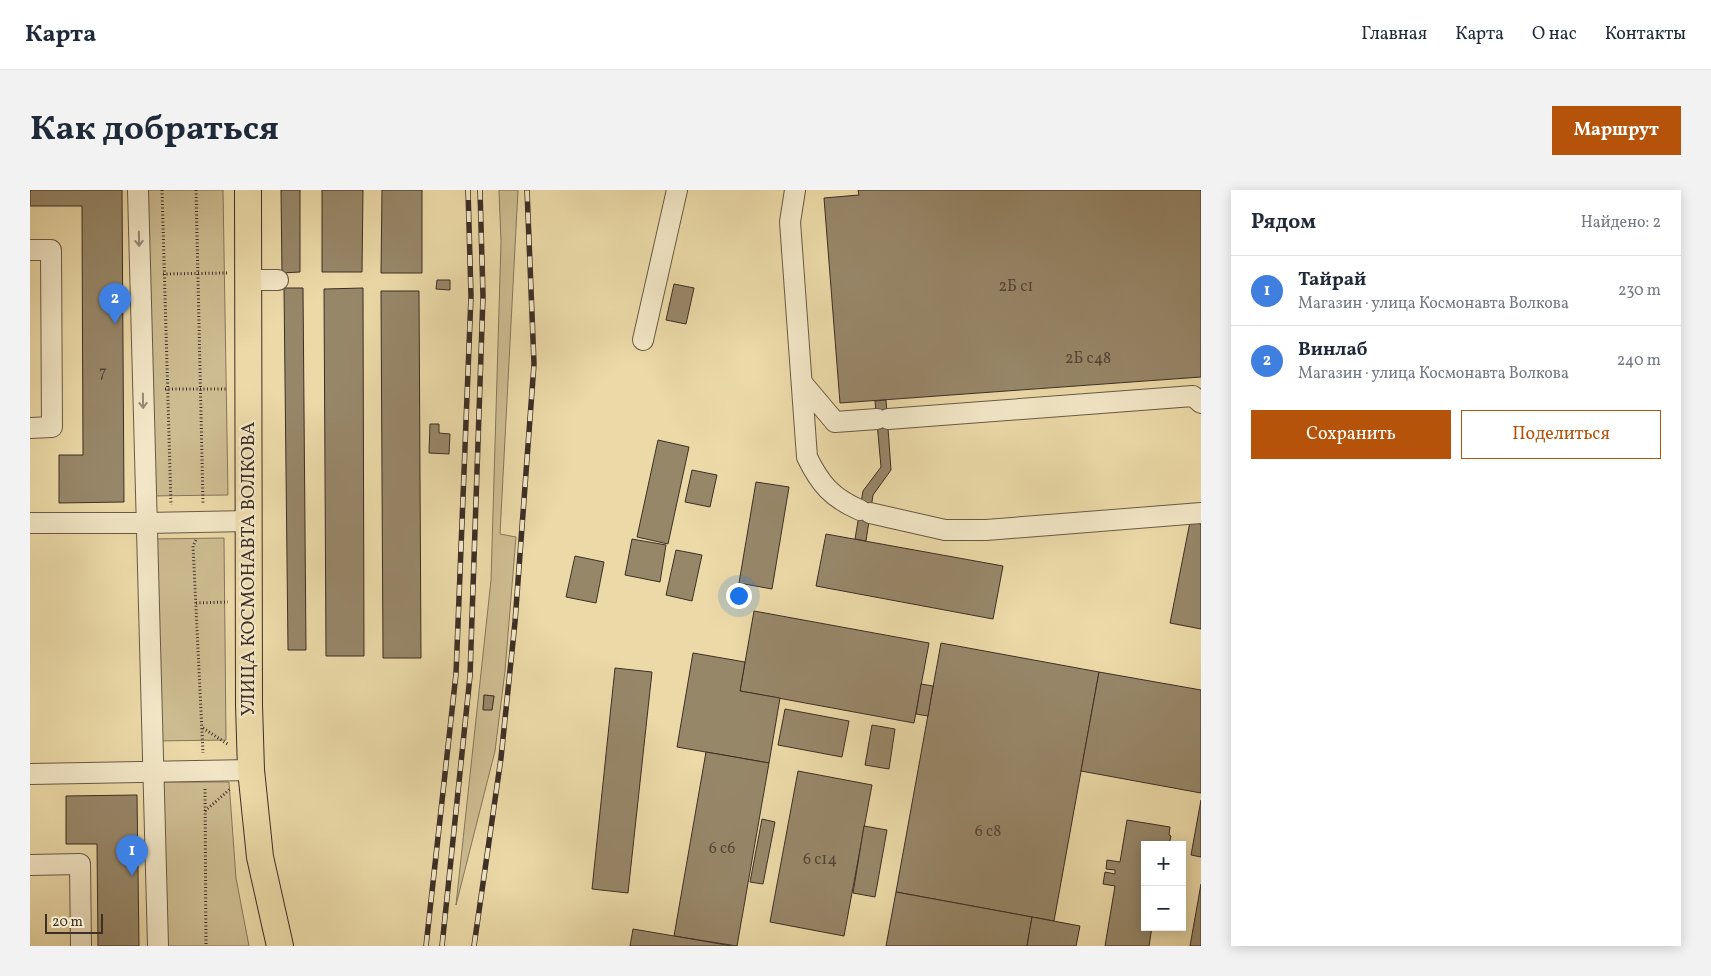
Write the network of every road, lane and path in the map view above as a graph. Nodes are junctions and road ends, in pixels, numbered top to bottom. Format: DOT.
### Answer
graph roads {
  1 [pos="138,190"];
  2 [pos="162,190"];
  3 [pos="196,190"];
  4 [pos="248,190"];
  5 [pos="677,190"];
  6 [pos="795,190"];
  7 [pos="30,250"];
  8 [pos="198,273"];
  9 [pos="140,274"];
  10 [pos="164,274"];
  11 [pos="238,277"];
  12 [pos="278,280"];
  13 [pos="643,340"];
  14 [pos="803,384"];
  15 [pos="230,388"];
  16 [pos="201,389"];
  17 [pos="142,390"];
  18 [pos="167,390"];
  19 [pos="1201,403"];
  20 [pos="30,428"];
  21 [pos="203,501"];
  22 [pos="170,502"];
  23 [pos="1201,513"];
  24 [pos="250,520"];
  25 [pos="30,523"];
  26 [pos="146,523"];
  27 [pos="193,546"];
  28 [pos="234,602"];
  29 [pos="196,603"];
  30 [pos="202,728"];
  31 [pos="231,746"];
  32 [pos="204,770"];
  33 [pos="154,771"];
  34 [pos="30,774"];
  35 [pos="242,778"];
  36 [pos="205,811"];
  37 [pos="30,865"];
  38 [pos="81,946"];
  39 [pos="158,946"];
  40 [pos="206,946"];
  41 [pos="280,946"];
  1 -- 9 [label="street, one-way"];
  2 -- 10 [label="path"];
  3 -- 8 [label="path"];
  4 -- 11 [label="main road, УЛИЦА КОСМОНАВТА ВОЛКОВА"];
  5 -- 13 [label="street"];
  6 -- 14 [label="street"];
  7 -- 20 [label="street"];
  8 -- 10 [label="path"];
  8 -- 11 [label="path"];
  8 -- 16 [label="path"];
  9 -- 10 [label="path"];
  9 -- 17 [label="street"];
  10 -- 18 [label="path"];
  11 -- 12 [label="street"];
  11 -- 24 [label="main road, УЛИЦА КОСМОНАВТА ВОЛКОВА"];
  14 -- 19 [label="street"];
  14 -- 23 [label="street"];
  15 -- 16 [label="path"];
  16 -- 18 [label="path"];
  16 -- 21 [label="path"];
  17 -- 18 [label="path"];
  17 -- 26 [label="street, one-way"];
  18 -- 22 [label="path"];
  24 -- 26 [label="street"];
  24 -- 35 [label="main road, УЛИЦА КОСМОНАВТА ВОЛКОВА"];
  25 -- 26 [label="street"];
  26 -- 33 [label="street"];
  27 -- 29 [label="path"];
  28 -- 29 [label="path"];
  29 -- 30 [label="path"];
  30 -- 31 [label="path"];
  30 -- 32 [label="path"];
  32 -- 33 [label="street"];
  32 -- 35 [label="street"];
  32 -- 36 [label="path"];
  33 -- 34 [label="street"];
  33 -- 39 [label="street"];
  35 -- 36 [label="path"];
  35 -- 41 [label="main road, УЛИЦА КОСМОНАВТА ВОЛКОВА"];
  36 -- 40 [label="path"];
  37 -- 38 [label="street"];
}
